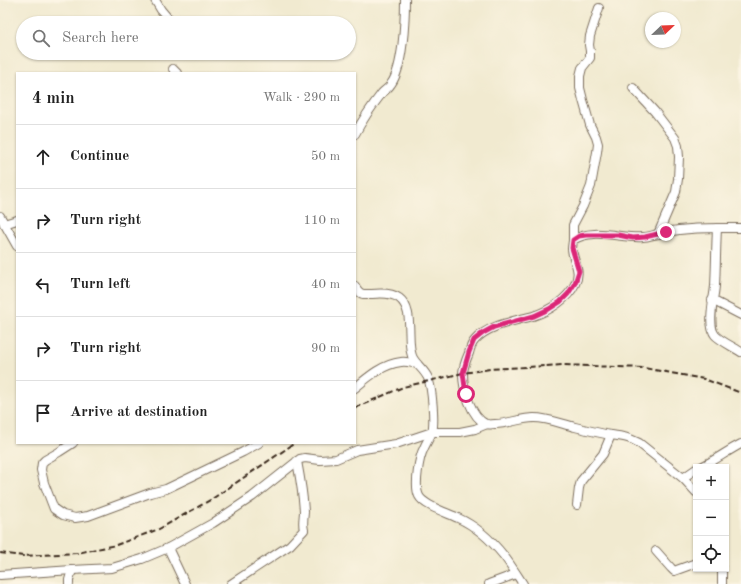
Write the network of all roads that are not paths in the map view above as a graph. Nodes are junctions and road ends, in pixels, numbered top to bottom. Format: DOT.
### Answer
graph roads {
  1 [pos="155,0"];
  2 [pos="405,0"];
  3 [pos="599,8"];
  4 [pos="166,16"];
  5 [pos="633,88"];
  6 [pos="356,132"];
  7 [pos="0,216"];
  8 [pos="16,220"];
  9 [pos="4,224"];
  10 [pos="717,228"];
  11 [pos="741,228"];
  12 [pos="658,234"];
  13 [pos="573,240"];
  14 [pos="16,244"];
  15 [pos="356,288"];
  16 [pos="712,300"];
  17 [pos="741,315"];
  18 [pos="741,352"];
  19 [pos="417,364"];
  20 [pos="356,387"];
  21 [pos="487,424"];
  22 [pos="432,432"];
  23 [pos="611,435"];
  24 [pos="71,444"];
  25 [pos="257,444"];
  26 [pos="741,444"];
  27 [pos="297,461"];
  28 [pos="708,464"];
  29 [pos="693,472"];
  30 [pos="683,478"];
  31 [pos="693,489"];
  32 [pos="577,505"];
  33 [pos="168,548"];
  34 [pos="656,551"];
  35 [pos="693,564"];
  36 [pos="72,570"];
  37 [pos="722,572"];
  38 [pos="516,574"];
  39 [pos="0,575"];
  40 [pos="69,584"];
  41 [pos="185,584"];
  42 [pos="230,584"];
  43 [pos="489,584"];
  44 [pos="523,584"];
  45 [pos="722,584"];
  1 -- 4 [label="street"];
  2 -- 6 [label="street"];
  3 -- 13 [label="street"];
  5 -- 12 [label="street"];
  7 -- 9 [label="street"];
  8 -- 9 [label="street"];
  9 -- 14 [label="street"];
  10 -- 11 [label="street"];
  10 -- 12 [label="street"];
  10 -- 16 [label="street"];
  12 -- 13 [label="street"];
  13 -- 21 [label="street"];
  15 -- 19 [label="street"];
  16 -- 17 [label="street"];
  16 -- 18 [label="street"];
  19 -- 20 [label="street"];
  19 -- 22 [label="street"];
  21 -- 22 [label="street"];
  21 -- 23 [label="street"];
  22 -- 27 [label="street"];
  22 -- 38 [label="street"];
  23 -- 30 [label="street"];
  23 -- 32 [label="street"];
  24 -- 25 [label="street"];
  26 -- 28 [label="street"];
  27 -- 33 [label="street"];
  27 -- 42 [label="street"];
  29 -- 30 [label="street"];
  30 -- 31 [label="street"];
  33 -- 36 [label="street"];
  33 -- 41 [label="street"];
  34 -- 35 [label="street"];
  36 -- 39 [label="street"];
  36 -- 40 [label="street"];
  37 -- 45 [label="street"];
  38 -- 43 [label="street"];
  38 -- 44 [label="street"];
}
